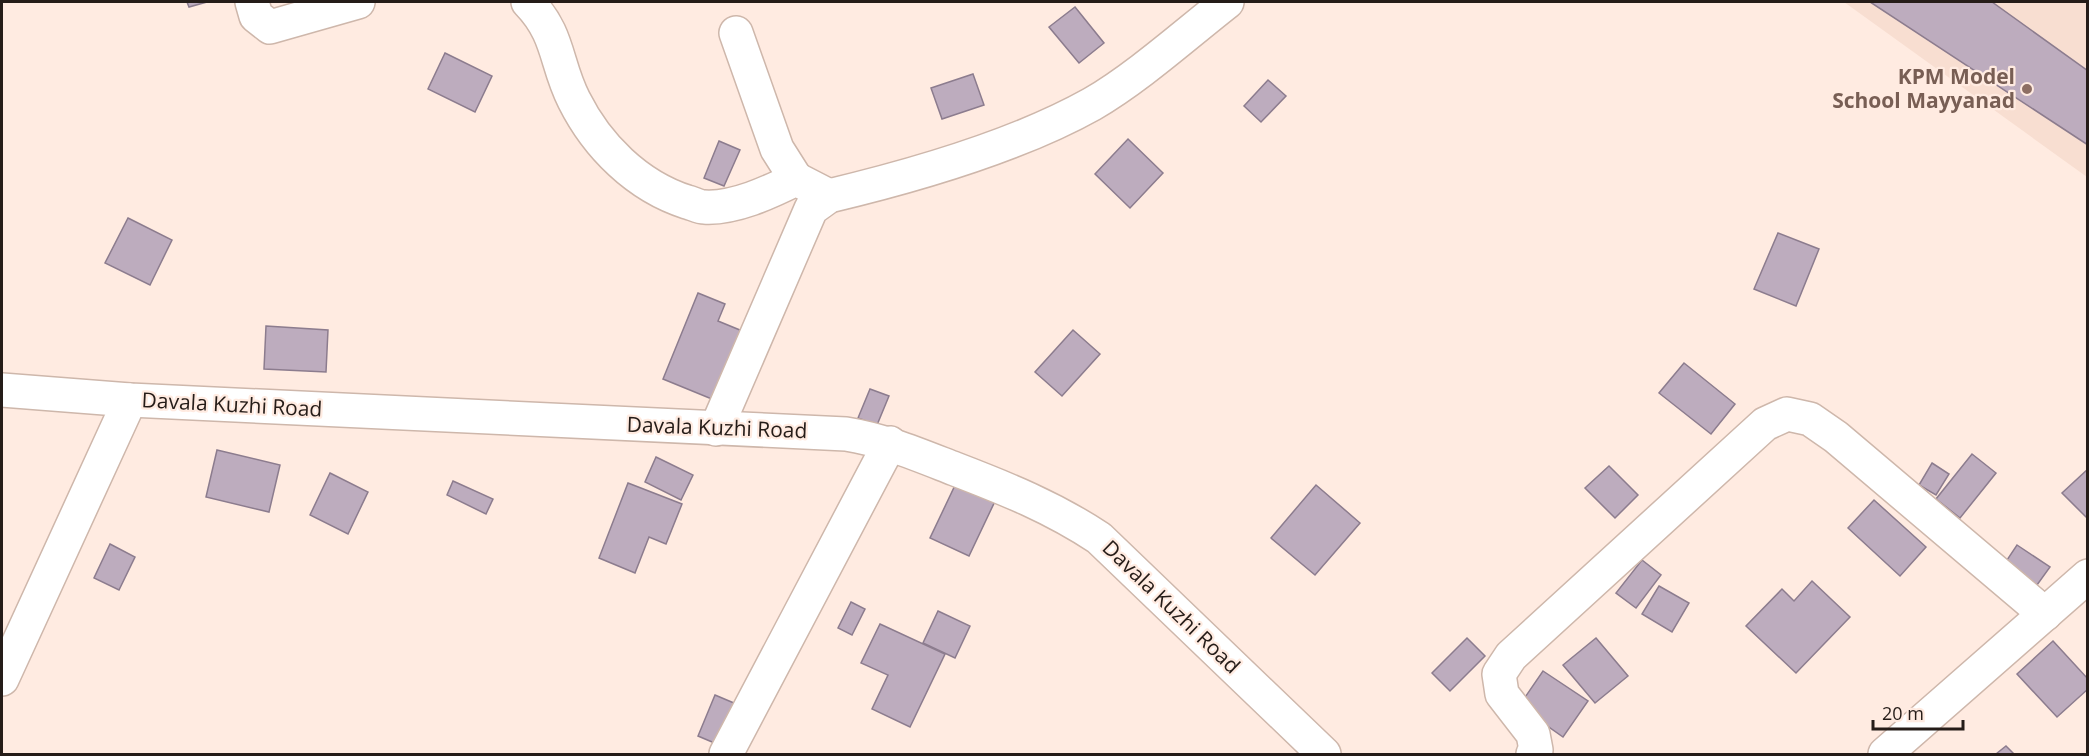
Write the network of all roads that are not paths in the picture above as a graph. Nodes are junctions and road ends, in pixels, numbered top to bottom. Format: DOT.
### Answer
graph roads {
  1 [pos="252,2"];
  2 [pos="358,2"];
  3 [pos="528,2"];
  4 [pos="1227,2"];
  5 [pos="736,33"];
  6 [pos="796,179"];
  7 [pos="829,196"];
  8 [pos="2,390"];
  9 [pos="130,400"];
  10 [pos="716,429"];
  11 [pos="890,443"];
  12 [pos="2088,576"];
  13 [pos="2045,614"];
  14 [pos="2,679"];
  15 [pos="726,754"];
  16 [pos="1324,754"];
  17 [pos="1533,754"];
  18 [pos="1885,754"];
  1 -- 2 [label="street"];
  3 -- 6 [label="street"];
  4 -- 7 [label="street"];
  5 -- 6 [label="street"];
  6 -- 7 [label="street"];
  7 -- 10 [label="street"];
  8 -- 9 [label="street, Davala Kuzhi Road"];
  9 -- 10 [label="street, Davala Kuzhi Road"];
  9 -- 14 [label="street"];
  10 -- 11 [label="street, Davala Kuzhi Road"];
  11 -- 15 [label="street"];
  11 -- 16 [label="street, Davala Kuzhi Road"];
  12 -- 13 [label="street"];
  13 -- 17 [label="street"];
  13 -- 18 [label="street"];
}
